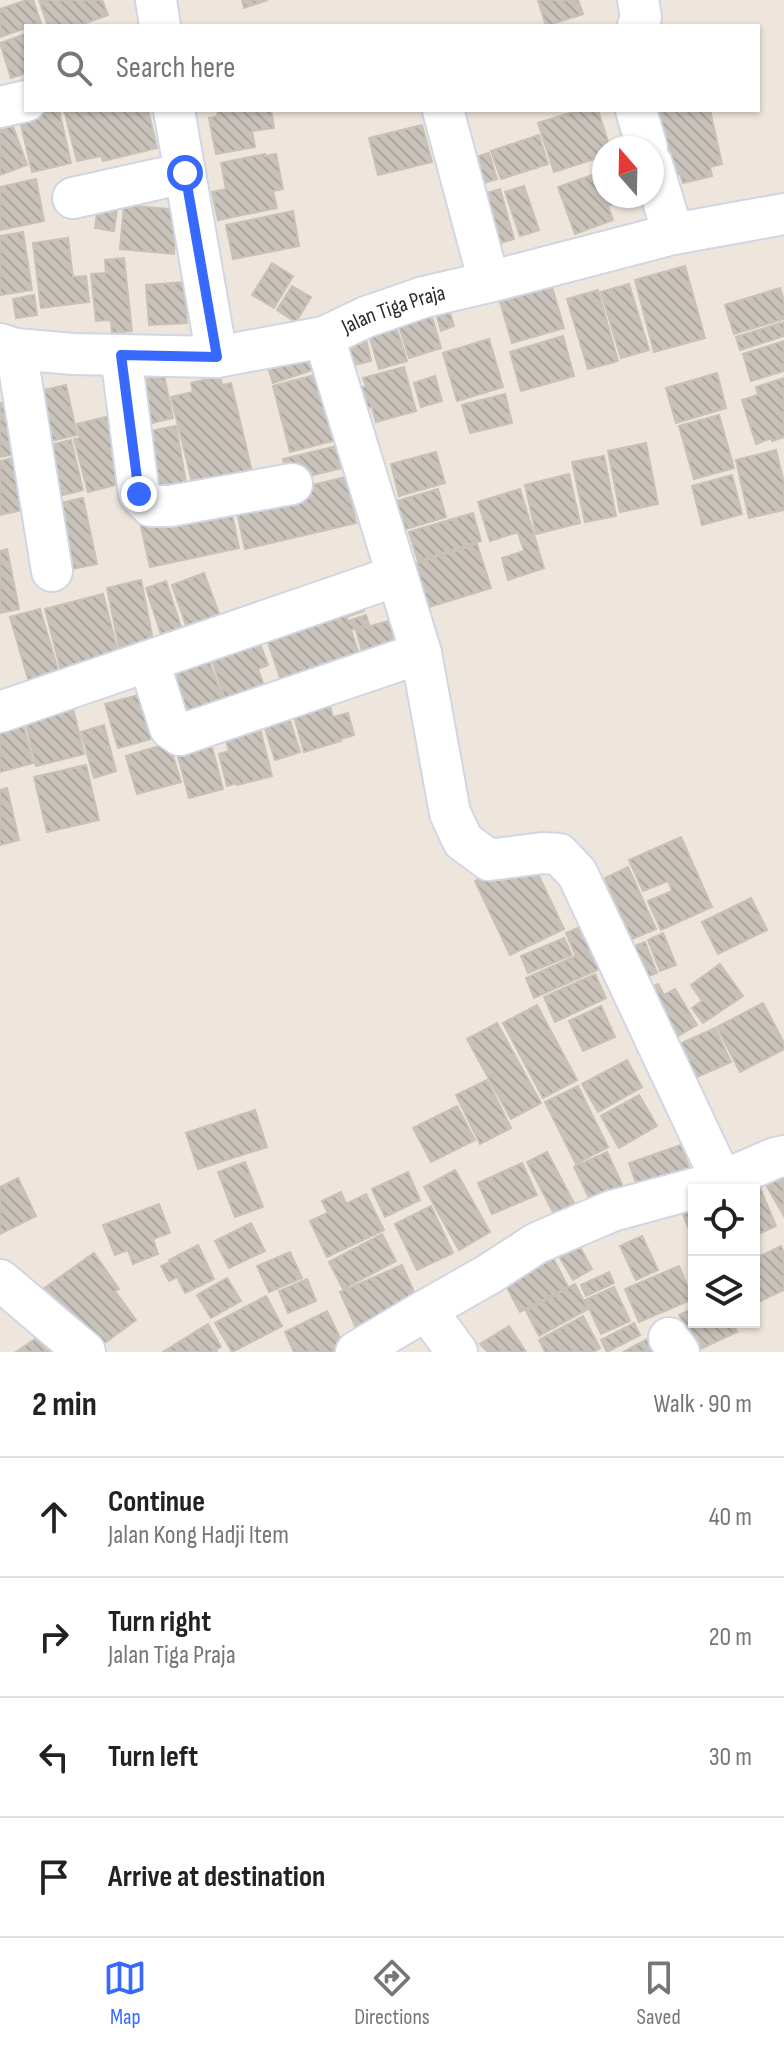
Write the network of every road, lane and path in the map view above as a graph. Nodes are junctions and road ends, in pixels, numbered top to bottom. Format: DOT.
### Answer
graph roads {
  1 [pos="156,0"];
  2 [pos="638,0"];
  3 [pos="160,24"];
  4 [pos="639,24"];
  5 [pos="24,101"];
  6 [pos="0,107"];
  7 [pos="174,112"];
  8 [pos="444,112"];
  9 [pos="637,112"];
  10 [pos="644,136"];
  11 [pos="185,173"];
  12 [pos="73,198"];
  13 [pos="664,204"];
  14 [pos="784,214"];
  15 [pos="673,234"];
  16 [pos="489,282"];
  17 [pos="324,337"];
  18 [pos="8,346"];
  19 [pos="121,355"];
  20 [pos="217,357"];
  21 [pos="292,484"];
  22 [pos="52,571"];
  23 [pos="396,576"];
  24 [pos="421,653"];
  25 [pos="149,662"];
  26 [pos="0,712"];
  27 [pos="784,1156"];
  28 [pos="722,1181"];
  29 [pos="0,1280"];
  30 [pos="426,1310"];
  31 [pos="85,1352"];
  32 [pos="356,1352"];
  33 [pos="457,1352"];
  1 -- 3 [label="street"];
  2 -- 4 [label="street"];
  5 -- 6 [label="street"];
  7 -- 11 [label="street"];
  8 -- 16 [label="street"];
  9 -- 10 [label="street"];
  11 -- 12 [label="street"];
  11 -- 20 [label="street"];
  13 -- 15 [label="street"];
  14 -- 15 [label="street, Jalan Tiga Praja"];
  15 -- 16 [label="street, Jalan Tiga Praja"];
  16 -- 17 [label="street, Jalan Tiga Praja"];
  17 -- 20 [label="street, Jalan Tiga Praja"];
  17 -- 23 [label="street"];
  18 -- 19 [label="street, Jalan Tiga Praja"];
  18 -- 22 [label="street"];
  19 -- 20 [label="street, Jalan Tiga Praja"];
  19 -- 21 [label="street"];
  23 -- 24 [label="street"];
  23 -- 25 [label="street"];
  24 -- 25 [label="street"];
  24 -- 28 [label="street"];
  25 -- 26 [label="street"];
  27 -- 28 [label="street"];
  28 -- 30 [label="street"];
  29 -- 31 [label="street"];
  30 -- 32 [label="street"];
  30 -- 33 [label="street"];
}
